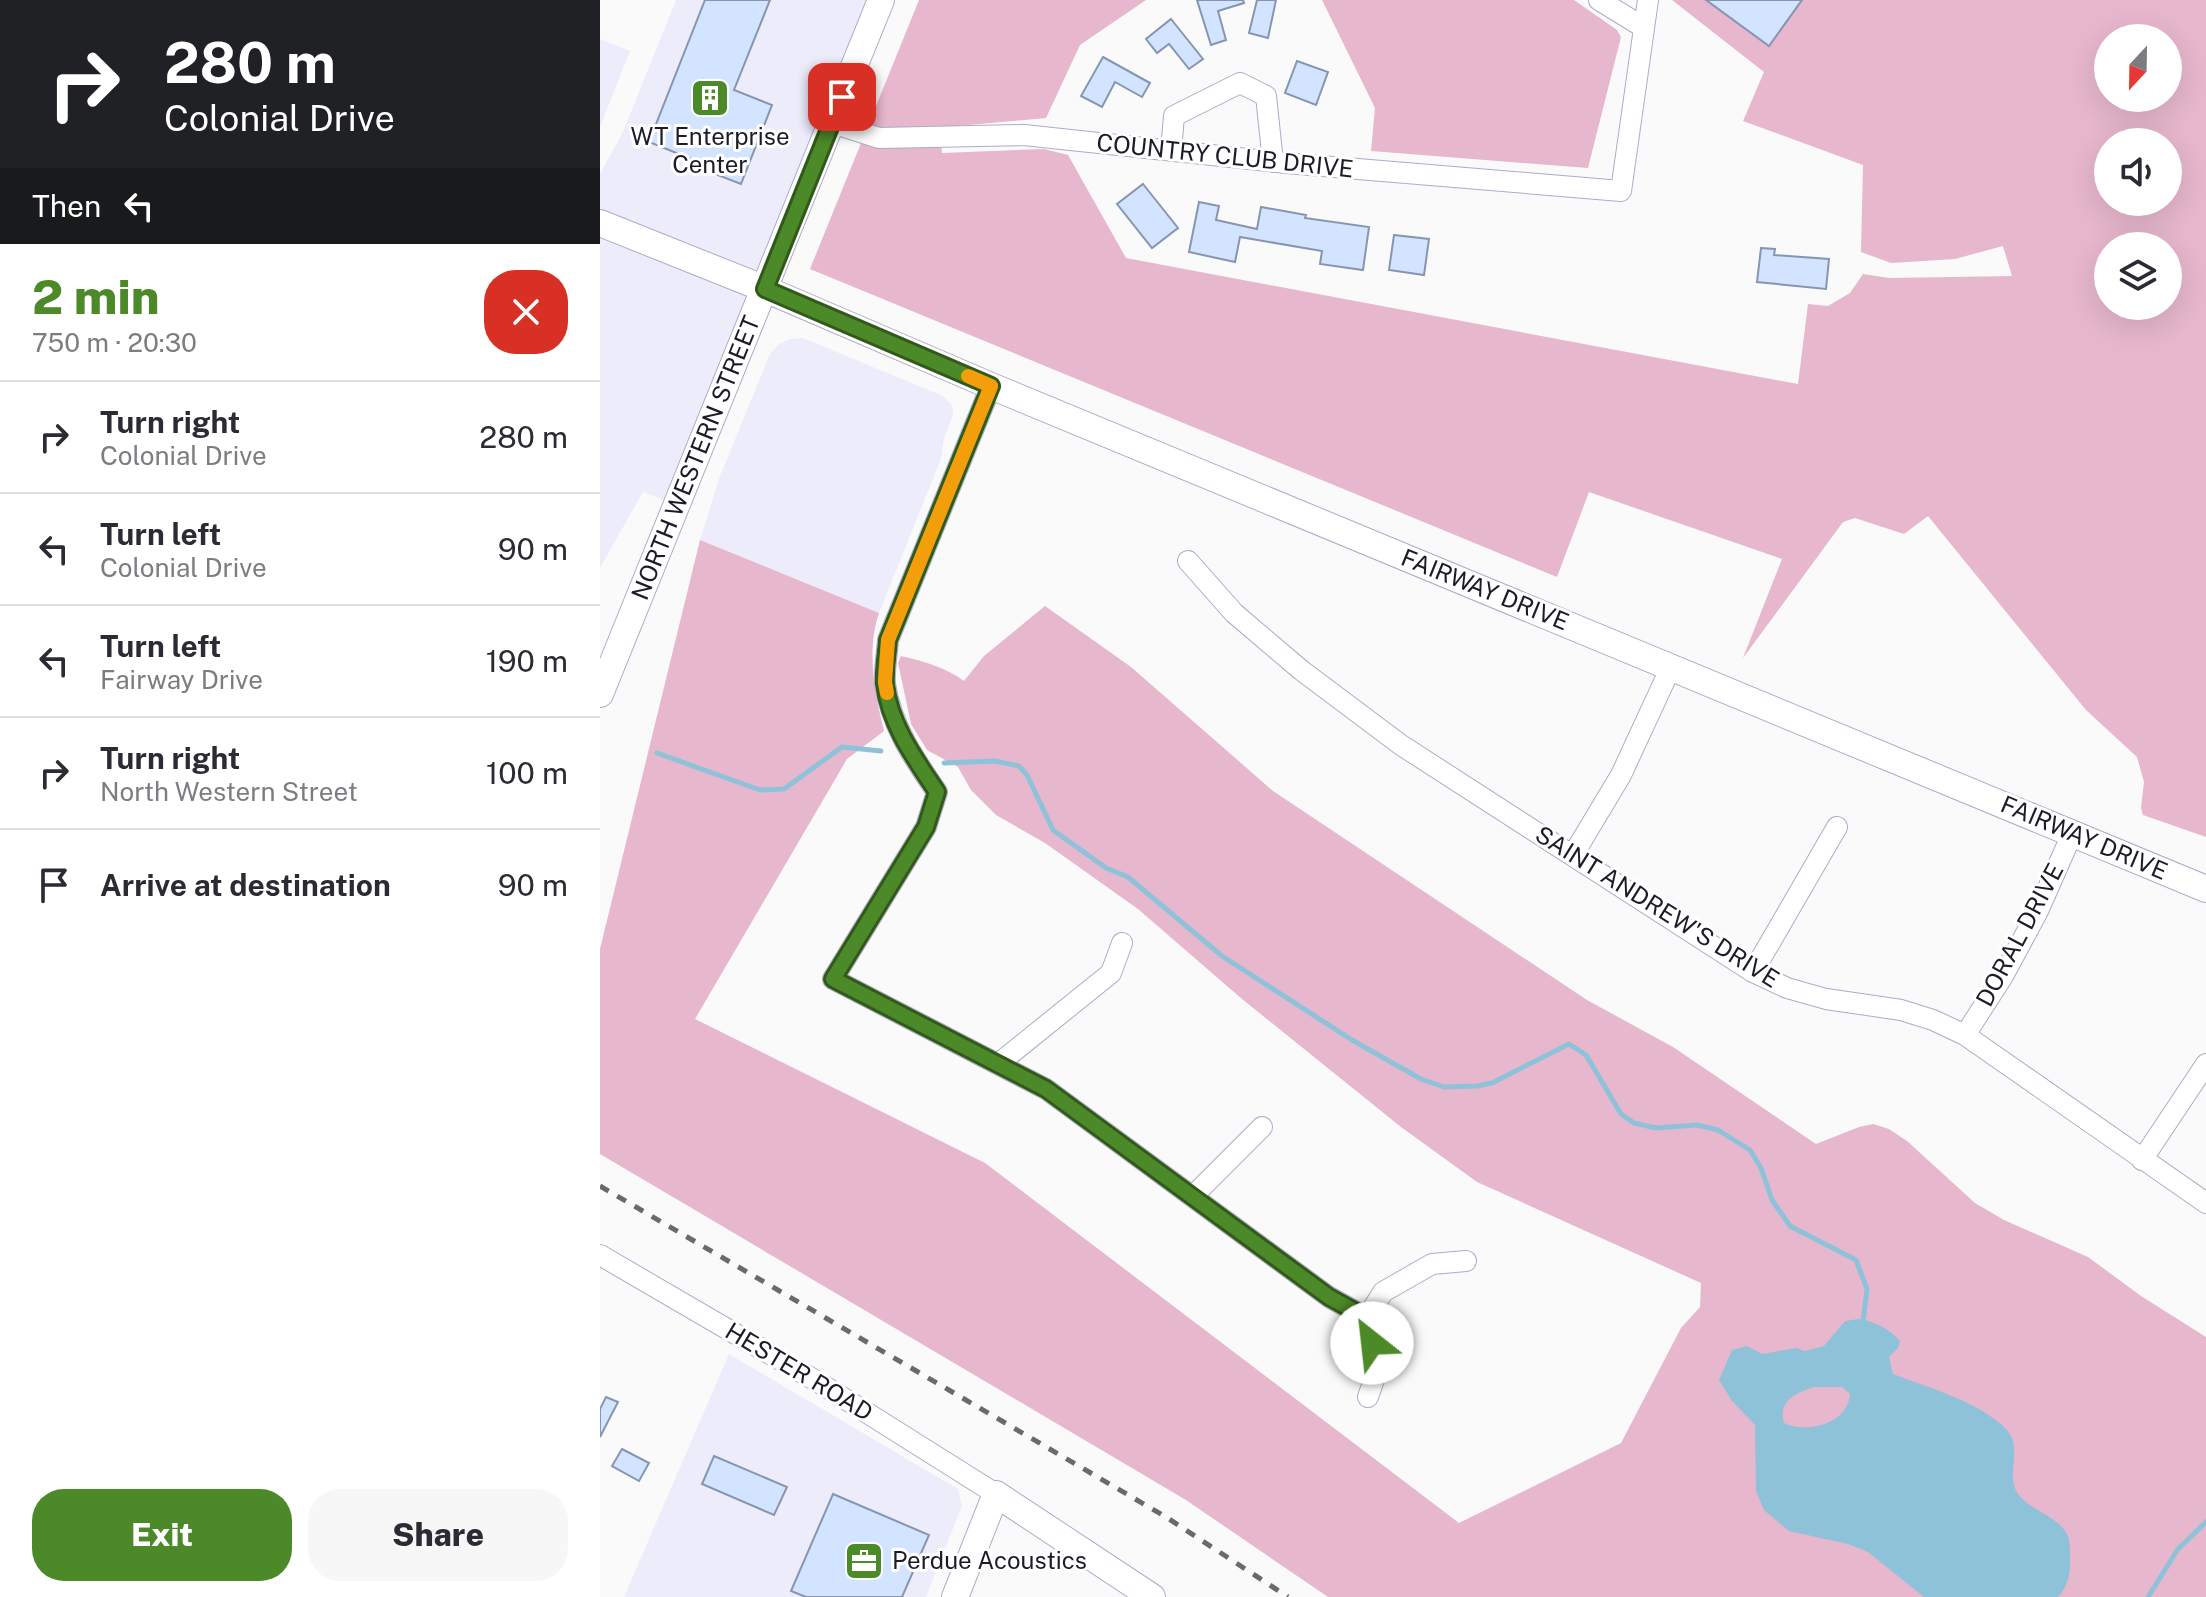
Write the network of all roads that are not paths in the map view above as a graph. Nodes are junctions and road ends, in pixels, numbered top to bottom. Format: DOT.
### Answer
graph roads {
  1 [pos="881,0"];
  2 [pos="1599,0"];
  3 [pos="1648,0"];
  4 [pos="1643,27"];
  5 [pos="832,123"];
  6 [pos="1171,151"];
  7 [pos="1273,162"];
  8 [pos="600,223"];
  9 [pos="765,289"];
  10 [pos="991,386"];
  11 [pos="1188,561"];
  12 [pos="1671,667"];
  13 [pos="600,694"];
  14 [pos="1837,827"];
  15 [pos="2072,834"];
  16 [pos="1573,855"];
  17 [pos="2206,889"];
  18 [pos="1122,943"];
  19 [pos="1753,972"];
  20 [pos="1965,1035"];
  21 [pos="998,1064"];
  22 [pos="2206,1064"];
  23 [pos="1262,1127"];
  24 [pos="2142,1160"];
  25 [pos="1193,1196"];
  26 [pos="2206,1203"];
  27 [pos="600,1255"];
  28 [pos="1466,1261"];
  29 [pos="1367,1318"];
  30 [pos="1368,1397"];
  31 [pos="996,1494"];
  32 [pos="955,1597"];
  33 [pos="1152,1597"];
  1 -- 5 [label="main road, NORTH WESTERN STREET"];
  2 -- 4 [label="street"];
  3 -- 4 [label="street"];
  4 -- 7 [label="street, COUNTRY CLUB DRIVE"];
  5 -- 6 [label="street, COUNTRY CLUB DRIVE"];
  5 -- 9 [label="main road, NORTH WESTERN STREET"];
  6 -- 7 [label="street, COUNTRY CLUB DRIVE"];
  6 -- 7 [label="street"];
  8 -- 9 [label="main road, FAIRWAY DRIVE"];
  9 -- 10 [label="main road, FAIRWAY DRIVE"];
  9 -- 13 [label="main road, NORTH WESTERN STREET"];
  10 -- 12 [label="main road, FAIRWAY DRIVE"];
  10 -- 21 [label="street"];
  11 -- 16 [label="street, SAINT ANDREW'S DRIVE"];
  12 -- 15 [label="main road, FAIRWAY DRIVE"];
  12 -- 16 [label="street"];
  14 -- 19 [label="street"];
  15 -- 17 [label="main road, FAIRWAY DRIVE"];
  15 -- 20 [label="street, DORAL DRIVE"];
  16 -- 19 [label="street, SAINT ANDREW'S DRIVE"];
  18 -- 21 [label="street"];
  19 -- 20 [label="street, SAINT ANDREW'S DRIVE"];
  20 -- 24 [label="street, SAINT ANDREW'S DRIVE"];
  21 -- 25 [label="street"];
  22 -- 24 [label="street"];
  23 -- 25 [label="street"];
  24 -- 26 [label="street, SAINT ANDREW'S DRIVE"];
  25 -- 29 [label="street"];
  27 -- 31 [label="street, HESTER ROAD"];
  28 -- 29 [label="street"];
  29 -- 30 [label="street"];
  31 -- 32 [label="main road"];
  31 -- 33 [label="main road, HESTER ROAD"];
}
